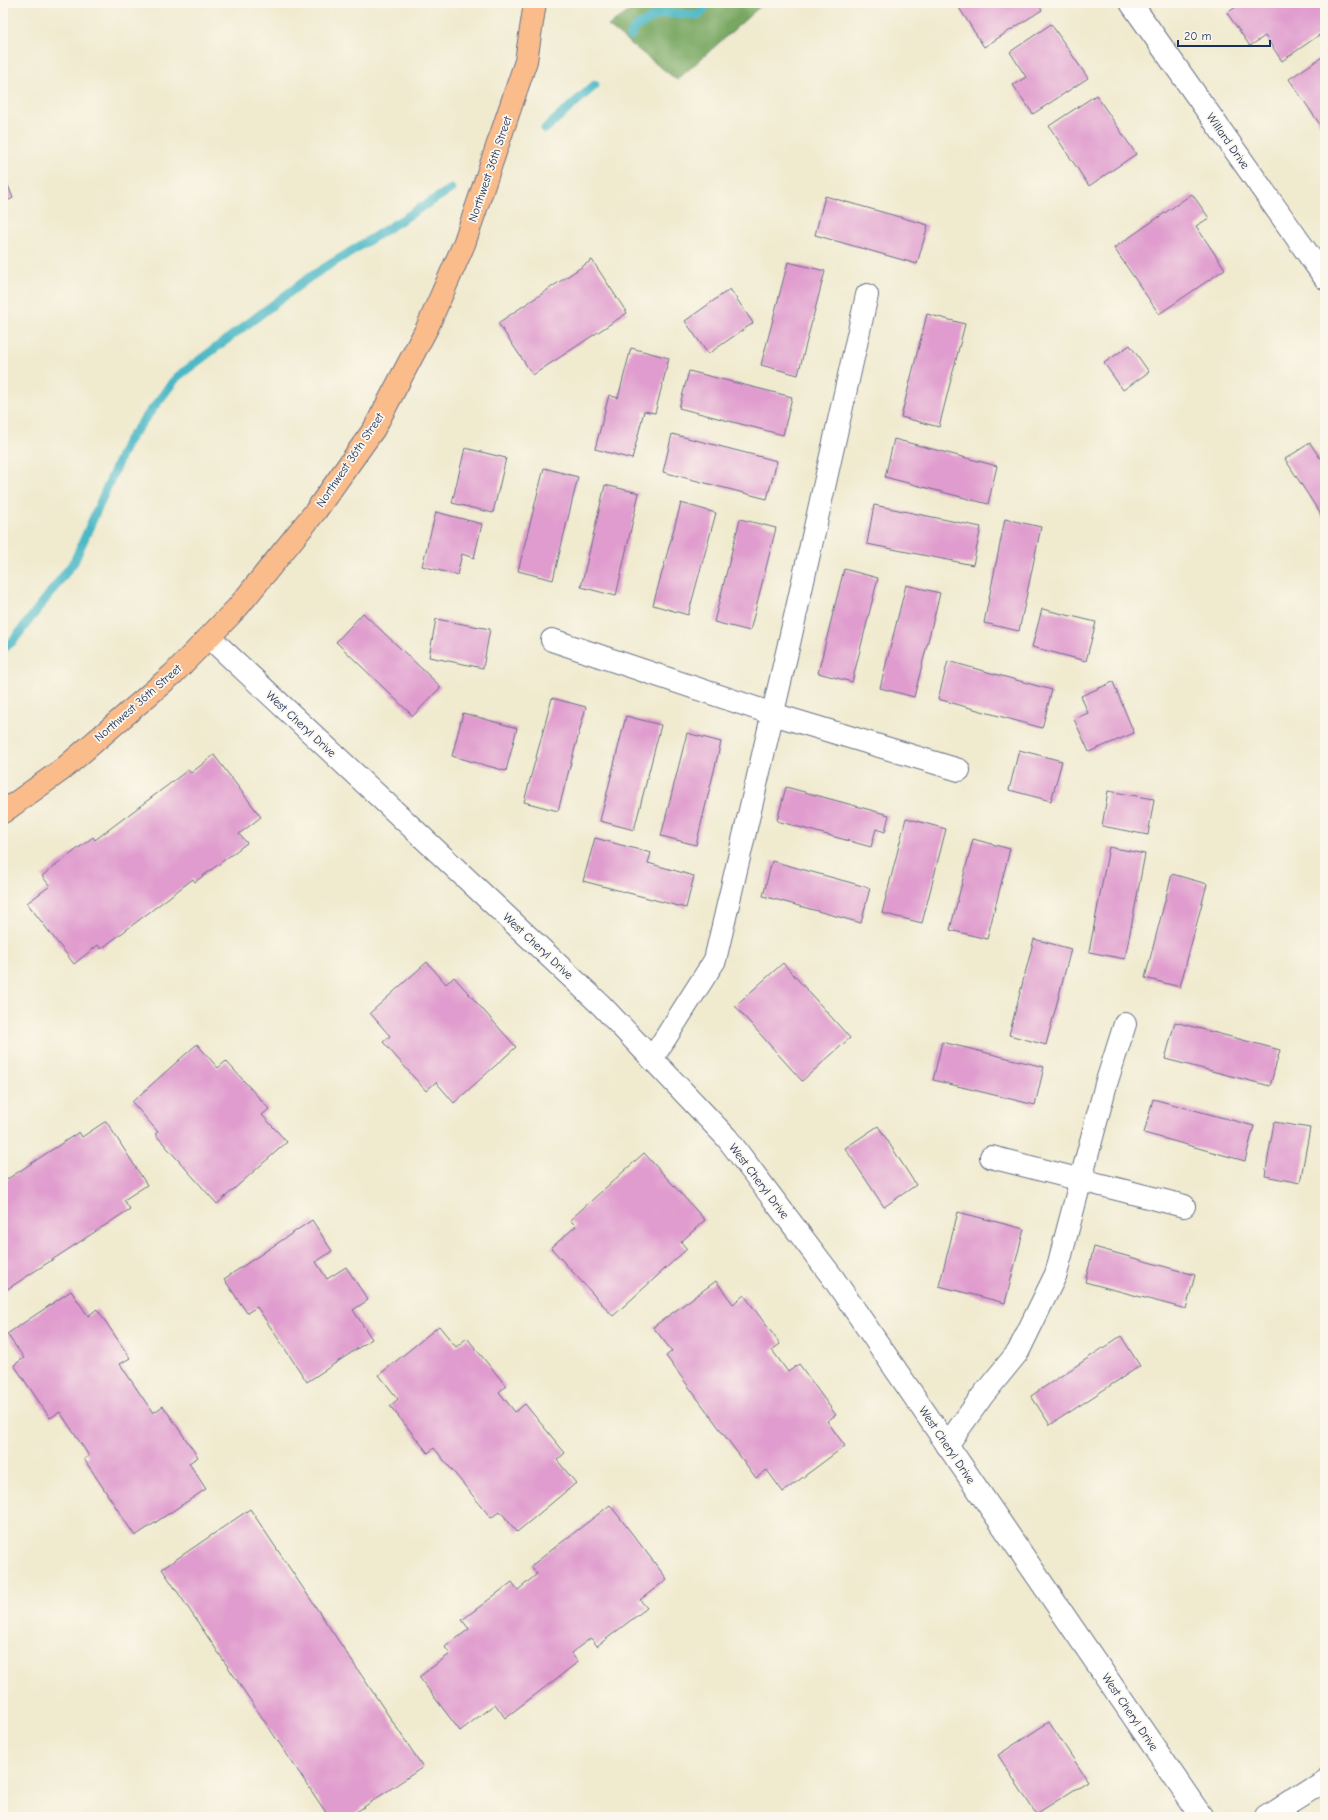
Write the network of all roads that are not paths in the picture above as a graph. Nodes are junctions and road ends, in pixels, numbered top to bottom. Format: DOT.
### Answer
graph roads {
  1 [pos="535,3"];
  2 [pos="1131,3"];
  3 [pos="1325,278"];
  4 [pos="867,295"];
  5 [pos="209,637"];
  6 [pos="552,640"];
  7 [pos="773,714"];
  8 [pos="959,770"];
  9 [pos="3,812"];
  10 [pos="1125,1024"];
  11 [pos="652,1059"];
  12 [pos="991,1156"];
  13 [pos="1081,1180"];
  14 [pos="1184,1206"];
  15 [pos="947,1445"];
  16 [pos="1325,1780"];
  17 [pos="1202,1817"];
  18 [pos="1267,1817"];
  1 -- 5 [label="main road, Northwest 36th Street"];
  2 -- 3 [label="street, Willard Drive"];
  4 -- 7 [label="street"];
  5 -- 9 [label="main road, Northwest 36th Street"];
  5 -- 11 [label="street, West Cheryl Drive"];
  6 -- 7 [label="street"];
  7 -- 8 [label="street"];
  7 -- 11 [label="street"];
  10 -- 13 [label="street"];
  11 -- 15 [label="street, West Cheryl Drive"];
  12 -- 13 [label="street"];
  13 -- 14 [label="street"];
  13 -- 15 [label="street"];
  15 -- 17 [label="street, West Cheryl Drive"];
  16 -- 18 [label="street"];
}
